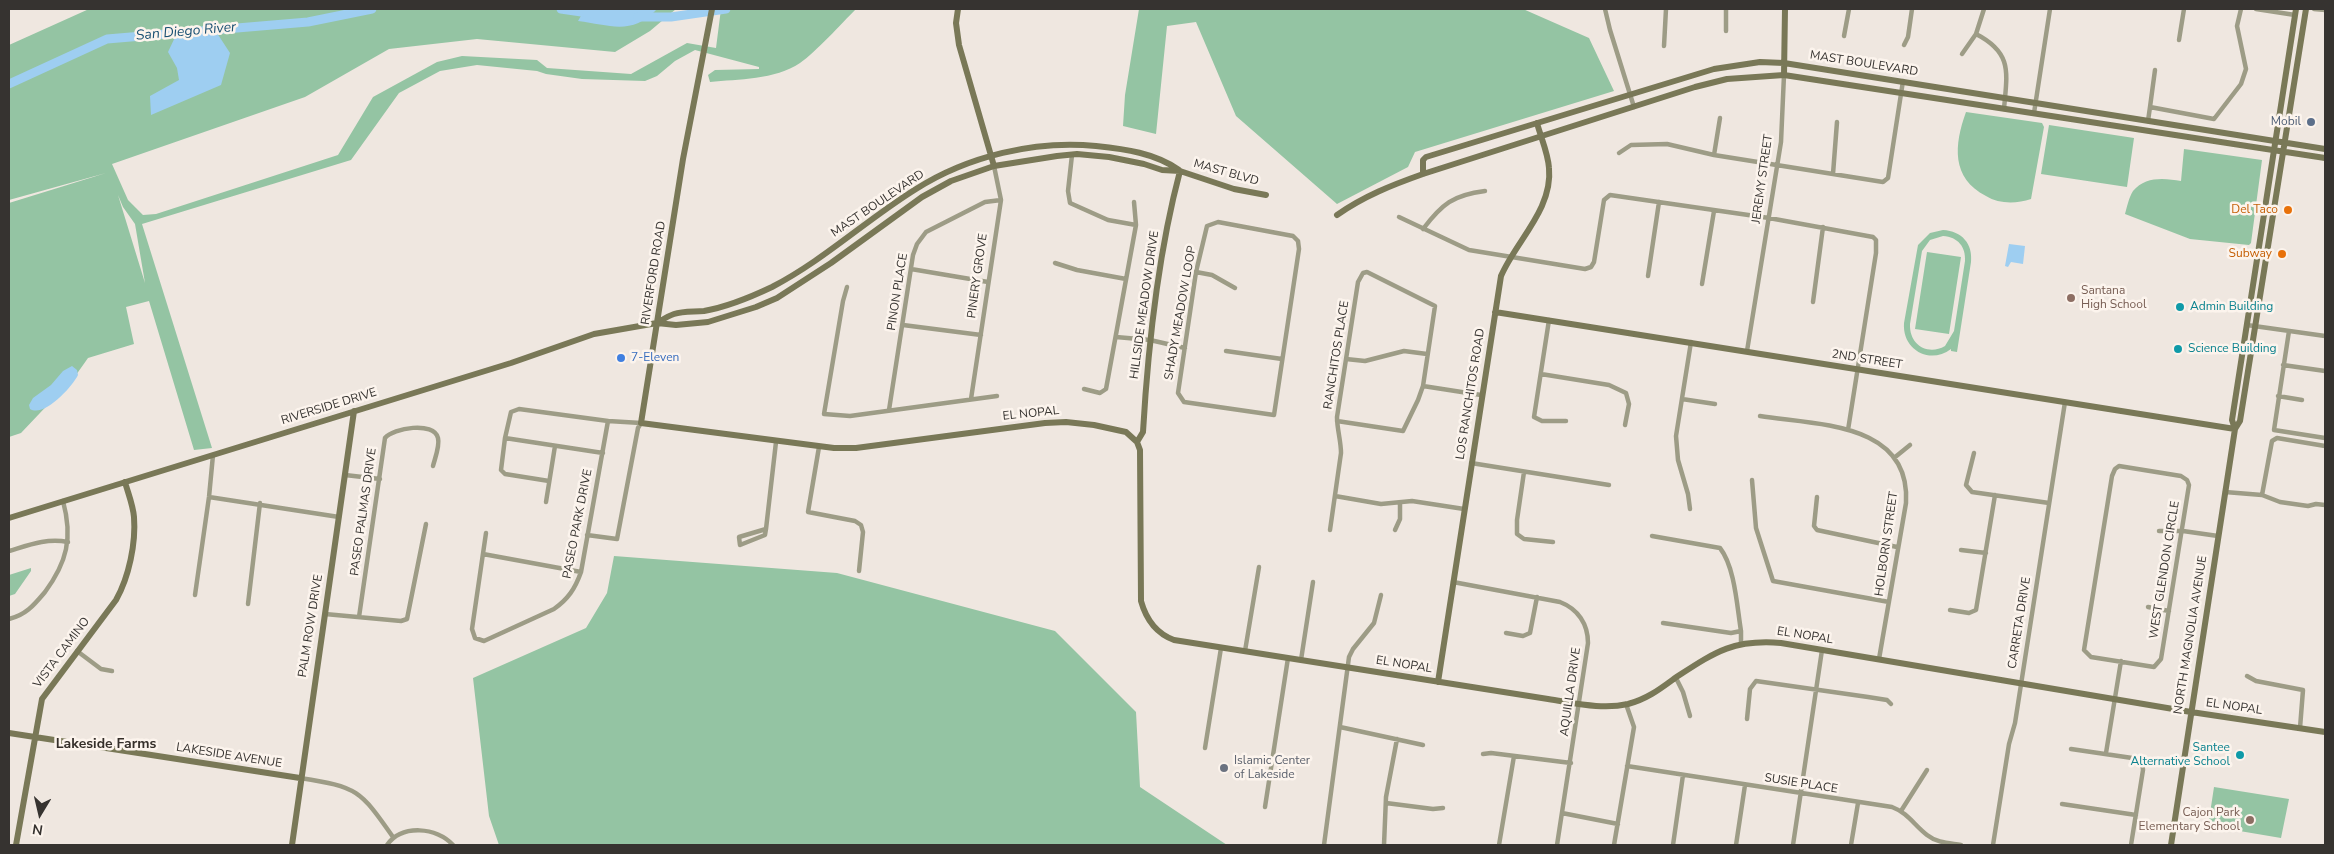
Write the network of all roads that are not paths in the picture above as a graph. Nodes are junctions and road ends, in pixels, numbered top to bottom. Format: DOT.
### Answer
graph roads {
  1 [pos="712,9"];
  2 [pos="958,9"];
  3 [pos="1605,9"];
  4 [pos="1666,9"];
  5 [pos="1726,9"];
  6 [pos="1786,9"];
  7 [pos="1849,9"];
  8 [pos="1912,9"];
  9 [pos="1984,9"];
  10 [pos="2050,9"];
  11 [pos="2184,9"];
  12 [pos="2241,9"];
  13 [pos="2256,9"];
  14 [pos="2306,9"];
  15 [pos="2314,9"];
  16 [pos="2325,10"];
  17 [pos="2296,12"];
  18 [pos="1726,31"];
  19 [pos="1976,34"];
  20 [pos="1844,36"];
  21 [pos="2179,40"];
  22 [pos="1904,45"];
  23 [pos="1664,46"];
  24 [pos="1962,54"];
  25 [pos="1784,63"];
  26 [pos="2155,70"];
  27 [pos="1784,75"];
  28 [pos="1903,81"];
  29 [pos="1901,92"];
  30 [pos="1630,95"];
  31 [pos="2005,98"];
  32 [pos="2035,104"];
  33 [pos="1634,107"];
  34 [pos="2150,107"];
  35 [pos="2004,109"];
  36 [pos="2034,113"];
  37 [pos="1720,118"];
  38 [pos="2148,121"];
  39 [pos="1837,122"];
  40 [pos="1537,123"];
  41 [pos="1541,136"];
  42 [pos="2275,141"];
  43 [pos="2285,143"];
  44 [pos="2325,149"];
  45 [pos="2274,150"];
  46 [pos="2284,152"];
  47 [pos="1619,153"];
  48 [pos="1072,155"];
  49 [pos="1714,155"];
  50 [pos="992,156"];
  51 [pos="2325,158"];
  52 [pos="1778,165"];
  53 [pos="994,166"];
  54 [pos="1180,171"];
  55 [pos="1424,174"];
  56 [pos="1833,174"];
  57 [pos="1485,191"];
  58 [pos="1266,195"];
  59 [pos="1000,200"];
  60 [pos="1134,202"];
  61 [pos="1659,202"];
  62 [pos="1714,211"];
  63 [pos="1337,215"];
  64 [pos="1399,217"];
  65 [pos="1769,218"];
  66 [pos="1136,225"];
  67 [pos="1823,227"];
  68 [pos="1422,229"];
  69 [pos="1510,256"];
  70 [pos="811,263"];
  71 [pos="1055,263"];
  72 [pos="911,269"];
  73 [pos="817,271"];
  74 [pos="1196,272"];
  75 [pos="1648,276"];
  76 [pos="1126,279"];
  77 [pos="988,282"];
  78 [pos="1702,284"];
  79 [pos="847,287"];
  80 [pos="1235,288"];
  81 [pos="1812,302"];
  82 [pos="1495,312"];
  83 [pos="1549,320"];
  84 [pos="657,323"];
  85 [pos="903,325"];
  86 [pos="2247,325"];
  87 [pos="2256,326"];
  88 [pos="2289,331"];
  89 [pos="981,336"];
  90 [pos="2325,336"];
  91 [pos="1116,337"];
  92 [pos="1150,340"];
  93 [pos="1691,342"];
  94 [pos="1185,348"];
  95 [pos="1226,351"];
  96 [pos="1747,351"];
  97 [pos="1428,354"];
  98 [pos="1282,359"];
  99 [pos="1346,359"];
  100 [pos="2283,365"];
  101 [pos="1857,370"];
  102 [pos="2325,371"];
  103 [pos="1541,374"];
  104 [pos="1423,386"];
  105 [pos="1084,389"];
  106 [pos="1482,395"];
  107 [pos="997,396"];
  108 [pos="2278,396"];
  109 [pos="971,399"];
  110 [pos="1682,399"];
  111 [pos="2302,400"];
  112 [pos="2065,402"];
  113 [pos="1714,404"];
  114 [pos="889,410"];
  115 [pos="354,411"];
  116 [pos="1760,416"];
  117 [pos="608,421"];
  118 [pos="1337,421"];
  119 [pos="1566,421"];
  120 [pos="641,423"];
  121 [pos="1625,425"];
  122 [pos="2235,429"];
  123 [pos="1848,430"];
  124 [pos="505,438"];
  125 [pos="2325,438"];
  126 [pos="776,442"];
  127 [pos="1137,442"];
  128 [pos="1910,445"];
  129 [pos="554,446"];
  130 [pos="2325,446"];
  131 [pos="819,447"];
  132 [pos="1974,452"];
  133 [pos="603,453"];
  134 [pos="213,455"];
  135 [pos="1894,458"];
  136 [pos="1471,463"];
  137 [pos="433,466"];
  138 [pos="1524,472"];
  139 [pos="345,475"];
  140 [pos="380,480"];
  141 [pos="1752,480"];
  142 [pos="549,481"];
  143 [pos="125,482"];
  144 [pos="1609,485"];
  145 [pos="2225,492"];
  146 [pos="1995,495"];
  147 [pos="2262,495"];
  148 [pos="1335,496"];
  149 [pos="210,497"];
  150 [pos="1817,497"];
  151 [pos="63,501"];
  152 [pos="546,502"];
  153 [pos="260,503"];
  154 [pos="2049,503"];
  155 [pos="1400,504"];
  156 [pos="2325,505"];
  157 [pos="1464,509"];
  158 [pos="1690,509"];
  159 [pos="339,517"];
  160 [pos="9,518"];
  161 [pos="426,524"];
  162 [pos="766,529"];
  163 [pos="1330,530"];
  164 [pos="1395,530"];
  165 [pos="2159,531"];
  166 [pos="2183,531"];
  167 [pos="486,533"];
  168 [pos="587,536"];
  169 [pos="1652,536"];
  170 [pos="2218,536"];
  171 [pos="68,542"];
  172 [pos="1553,542"];
  173 [pos="1897,547"];
  174 [pos="1961,550"];
  175 [pos="9,552"];
  176 [pos="1986,553"];
  177 [pos="483,554"];
  178 [pos="1259,567"];
  179 [pos="858,571"];
  180 [pos="581,572"];
  181 [pos="1313,582"];
  182 [pos="1453,582"];
  183 [pos="195,595"];
  184 [pos="1381,595"];
  185 [pos="1537,597"];
  186 [pos="1888,602"];
  187 [pos="248,604"];
  188 [pos="2148,607"];
  189 [pos="1950,610"];
  190 [pos="2169,611"];
  191 [pos="325,614"];
  192 [pos="359,617"];
  193 [pos="9,619"];
  194 [pos="1663,623"];
  195 [pos="1740,631"];
  196 [pos="1506,633"];
  197 [pos="1742,643"];
  198 [pos="1221,648"];
  199 [pos="1822,650"];
  200 [pos="1245,651"];
  201 [pos="76,652"];
  202 [pos="1288,658"];
  203 [pos="1880,659"];
  204 [pos="1300,660"];
  205 [pos="2121,661"];
  206 [pos="1348,668"];
  207 [pos="112,671"];
  208 [pos="2247,676"];
  209 [pos="1676,678"];
  210 [pos="1438,682"];
  211 [pos="2021,683"];
  212 [pos="1817,688"];
  213 [pos="2115,699"];
  214 [pos="1579,704"];
  215 [pos="1626,704"];
  216 [pos="1891,704"];
  217 [pos="2190,712"];
  218 [pos="1690,716"];
  219 [pos="1747,719"];
  220 [pos="1340,727"];
  221 [pos="2300,728"];
  222 [pos="2325,732"];
  223 [pos="9,733"];
  224 [pos="34,737"];
  225 [pos="1397,739"];
  226 [pos="1423,745"];
  227 [pos="1205,748"];
  228 [pos="2071,749"];
  229 [pos="2106,753"];
  230 [pos="1483,754"];
  231 [pos="1514,756"];
  232 [pos="1571,763"];
  233 [pos="1627,766"];
  234 [pos="1927,770"];
  235 [pos="1683,776"];
  236 [pos="300,778"];
  237 [pos="1745,785"];
  238 [pos="1801,793"];
  239 [pos="1858,803"];
  240 [pos="1386,804"];
  241 [pos="2062,804"];
  242 [pos="1265,807"];
  243 [pos="1443,808"];
  244 [pos="1901,810"];
  245 [pos="1562,813"];
  246 [pos="2136,814"];
  247 [pos="1618,824"];
  248 [pos="393,837"];
  249 [pos="16,845"];
  250 [pos="292,845"];
  251 [pos="387,845"];
  252 [pos="453,845"];
  253 [pos="1324,845"];
  254 [pos="1384,845"];
  255 [pos="1500,845"];
  256 [pos="1557,845"];
  257 [pos="1614,845"];
  258 [pos="1673,845"];
  259 [pos="1736,845"];
  260 [pos="1793,845"];
  261 [pos="1851,845"];
  262 [pos="1961,845"];
  263 [pos="1993,845"];
  264 [pos="2131,845"];
  265 [pos="2170,845"];
  1 -- 84 [label="street, RIVERFORD ROAD"];
  2 -- 50 [label="street, PINERY GROVE"];
  3 -- 30 [label="street"];
  4 -- 23 [label="street"];
  5 -- 18 [label="street"];
  6 -- 25 [label="street, JEREMY STREET"];
  7 -- 20 [label="street"];
  8 -- 22 [label="street"];
  9 -- 19 [label="street"];
  10 -- 32 [label="street"];
  11 -- 21 [label="street"];
  12 -- 34 [label="street"];
  13 -- 17 [label="street"];
  14 -- 43 [label="street, NORTH MAGNOLIA AVENUE"];
  15 -- 16 [label="street"];
  17 -- 42 [label="street, NORTH MAGNOLIA AVENUE"];
  19 -- 24 [label="street"];
  19 -- 31 [label="street"];
  25 -- 27 [label="street, JEREMY STREET"];
  25 -- 28 [label="street, MAST BOULEVARD"];
  25 -- 30 [label="street, MAST BOULEVARD"];
  26 -- 34 [label="street"];
  27 -- 29 [label="street, MAST BOULEVARD"];
  27 -- 33 [label="street, MAST BOULEVARD"];
  27 -- 52 [label="street, JEREMY STREET"];
  28 -- 29 [label="street"];
  28 -- 31 [label="street, MAST BOULEVARD"];
  29 -- 35 [label="street, MAST BOULEVARD"];
  29 -- 56 [label="street"];
  30 -- 33 [label="street"];
  30 -- 40 [label="street, MAST BOULEVARD"];
  31 -- 32 [label="street, MAST BOULEVARD"];
  31 -- 35 [label="street"];
  32 -- 36 [label="street"];
  32 -- 38 [label="street, MAST BOULEVARD"];
  33 -- 41 [label="street, MAST BOULEVARD"];
  34 -- 38 [label="street"];
  35 -- 36 [label="street, MAST BOULEVARD"];
  36 -- 45 [label="street, MAST BOULEVARD"];
  37 -- 49 [label="street"];
  38 -- 42 [label="street, MAST BOULEVARD"];
  39 -- 56 [label="street"];
  40 -- 41 [label="street, LOS RANCHITOS ROAD"];
  40 -- 55 [label="street, MAST BOULEVARD"];
  41 -- 55 [label="street, MAST BOULEVARD"];
  41 -- 69 [label="street, LOS RANCHITOS ROAD"];
  42 -- 43 [label="street, MAST BOULEVARD"];
  42 -- 45 [label="street, NORTH MAGNOLIA AVENUE"];
  43 -- 44 [label="street, MAST BOULEVARD"];
  43 -- 46 [label="street, NORTH MAGNOLIA AVENUE"];
  45 -- 46 [label="street, MAST BOULEVARD"];
  45 -- 86 [label="street, NORTH MAGNOLIA AVENUE"];
  46 -- 51 [label="street, MAST BOULEVARD"];
  46 -- 87 [label="street, NORTH MAGNOLIA AVENUE"];
  47 -- 49 [label="street"];
  48 -- 53 [label="street, MAST BOULEVARD"];
  48 -- 54 [label="street, MAST BOULEVARD"];
  48 -- 66 [label="street"];
  49 -- 52 [label="street"];
  50 -- 53 [label="street, PINERY GROVE"];
  50 -- 54 [label="street, MAST BOULEVARD"];
  50 -- 70 [label="street, MAST BOULEVARD"];
  52 -- 56 [label="street"];
  52 -- 65 [label="street, JEREMY STREET"];
  53 -- 59 [label="street, PINERY GROVE"];
  53 -- 73 [label="street, MAST BOULEVARD"];
  54 -- 58 [label="street, MAST BLVD"];
  54 -- 92 [label="street, HILLSIDE MEADOW DRIVE"];
  55 -- 63 [label="street, MAST BOULEVARD"];
  57 -- 68 [label="street"];
  59 -- 72 [label="street, PINON PLACE"];
  59 -- 77 [label="street, PINERY GROVE"];
  60 -- 66 [label="street"];
  61 -- 62 [label="street"];
  61 -- 69 [label="street"];
  61 -- 75 [label="street"];
  62 -- 65 [label="street"];
  62 -- 78 [label="street"];
  64 -- 68 [label="street"];
  65 -- 67 [label="street"];
  65 -- 96 [label="street, JEREMY STREET"];
  66 -- 76 [label="street"];
  67 -- 81 [label="street"];
  67 -- 101 [label="street"];
  68 -- 69 [label="street"];
  69 -- 82 [label="street, LOS RANCHITOS ROAD"];
  70 -- 73 [label="street"];
  70 -- 84 [label="street, MAST BOULEVARD"];
  71 -- 76 [label="street"];
  72 -- 77 [label="street"];
  72 -- 85 [label="street, PINON PLACE"];
  73 -- 84 [label="street, MAST BOULEVARD"];
  74 -- 80 [label="street"];
  74 -- 94 [label="street, SHADY MEADOW LOOP"];
  74 -- 98 [label="street, SHADY MEADOW LOOP"];
  76 -- 91 [label="street"];
  77 -- 89 [label="street, PINERY GROVE"];
  79 -- 114 [label="street"];
  82 -- 83 [label="street, 2ND STREET"];
  82 -- 106 [label="street, LOS RANCHITOS ROAD"];
  83 -- 93 [label="street, 2ND STREET"];
  83 -- 103 [label="street"];
  84 -- 115 [label="street, RIVERSIDE DRIVE"];
  84 -- 120 [label="street, RIVERFORD ROAD"];
  85 -- 89 [label="street"];
  85 -- 114 [label="street, PINON PLACE"];
  86 -- 87 [label="street"];
  86 -- 122 [label="street, NORTH MAGNOLIA AVENUE"];
  87 -- 88 [label="street"];
  87 -- 122 [label="street, NORTH MAGNOLIA AVENUE"];
  88 -- 90 [label="street"];
  88 -- 100 [label="street"];
  89 -- 109 [label="street, PINERY GROVE"];
  91 -- 92 [label="street"];
  91 -- 105 [label="street"];
  92 -- 94 [label="street"];
  92 -- 127 [label="street, HILLSIDE MEADOW DRIVE"];
  93 -- 96 [label="street, 2ND STREET"];
  93 -- 110 [label="street"];
  94 -- 98 [label="street, SHADY MEADOW LOOP"];
  95 -- 98 [label="street"];
  96 -- 101 [label="street, 2ND STREET"];
  97 -- 99 [label="street"];
  97 -- 99 [label="street, RANCHITOS PLACE"];
  97 -- 104 [label="street"];
  99 -- 118 [label="street, RANCHITOS PLACE"];
  100 -- 102 [label="street"];
  100 -- 108 [label="street"];
  101 -- 112 [label="street, 2ND STREET"];
  101 -- 123 [label="street"];
  103 -- 119 [label="street"];
  103 -- 121 [label="street"];
  104 -- 106 [label="street"];
  104 -- 118 [label="street"];
  106 -- 136 [label="street, LOS RANCHITOS ROAD"];
  107 -- 109 [label="street"];
  108 -- 111 [label="street"];
  108 -- 125 [label="street"];
  109 -- 114 [label="street"];
  110 -- 113 [label="street"];
  110 -- 158 [label="street"];
  112 -- 122 [label="street, 2ND STREET"];
  112 -- 154 [label="street, CARRETA DRIVE"];
  115 -- 134 [label="street, RIVERSIDE DRIVE"];
  115 -- 139 [label="street, PALM ROW DRIVE"];
  116 -- 123 [label="street, HOLBORN STREET"];
  117 -- 120 [label="street"];
  117 -- 124 [label="street"];
  117 -- 133 [label="street, PASEO PARK DRIVE"];
  118 -- 148 [label="street, RANCHITOS PLACE"];
  120 -- 126 [label="street, EL NOPAL"];
  120 -- 168 [label="street, RIVERFORD ROAD"];
  122 -- 145 [label="street, NORTH MAGNOLIA AVENUE"];
  123 -- 135 [label="street, HOLBORN STREET"];
  124 -- 129 [label="street"];
  124 -- 142 [label="street"];
  126 -- 131 [label="street, EL NOPAL"];
  126 -- 162 [label="street"];
  127 -- 131 [label="street, EL NOPAL"];
  127 -- 198 [label="street, EL NOPAL"];
  128 -- 135 [label="street"];
  129 -- 133 [label="street"];
  129 -- 142 [label="street"];
  130 -- 147 [label="street"];
  131 -- 179 [label="street"];
  132 -- 146 [label="street"];
  133 -- 168 [label="street, PASEO PARK DRIVE"];
  134 -- 143 [label="street, RIVERSIDE DRIVE"];
  134 -- 149 [label="street"];
  135 -- 173 [label="street, HOLBORN STREET"];
  136 -- 138 [label="street"];
  136 -- 157 [label="street, LOS RANCHITOS ROAD"];
  137 -- 140 [label="street, PASEO PALMAS DRIVE"];
  138 -- 144 [label="street"];
  138 -- 172 [label="street"];
  139 -- 140 [label="street"];
  139 -- 159 [label="street, PALM ROW DRIVE"];
  140 -- 192 [label="street, PASEO PALMAS DRIVE"];
  141 -- 186 [label="street"];
  142 -- 152 [label="street"];
  143 -- 151 [label="street, RIVERSIDE DRIVE"];
  143 -- 201 [label="street, VISTA CAMINO"];
  145 -- 147 [label="street"];
  145 -- 170 [label="street, NORTH MAGNOLIA AVENUE"];
  146 -- 154 [label="street"];
  146 -- 176 [label="street"];
  147 -- 156 [label="street"];
  148 -- 155 [label="street"];
  148 -- 163 [label="street, RANCHITOS PLACE"];
  149 -- 153 [label="street"];
  149 -- 183 [label="street"];
  150 -- 173 [label="street"];
  151 -- 160 [label="street, RIVERSIDE DRIVE"];
  151 -- 171 [label="street"];
  153 -- 159 [label="street"];
  153 -- 187 [label="street"];
  154 -- 211 [label="street, CARRETA DRIVE"];
  155 -- 157 [label="street"];
  155 -- 164 [label="street"];
  157 -- 182 [label="street, LOS RANCHITOS ROAD"];
  159 -- 191 [label="street, PALM ROW DRIVE"];
  161 -- 192 [label="street"];
  162 -- 162 [label="street"];
  165 -- 166 [label="street"];
  166 -- 170 [label="street"];
  166 -- 190 [label="street, WEST GLENDON CIRCLE"];
  166 -- 205 [label="street, WEST GLENDON CIRCLE"];
  167 -- 177 [label="street, PASEO PARK DRIVE"];
  168 -- 180 [label="street, PASEO PARK DRIVE"];
  169 -- 195 [label="street"];
  170 -- 217 [label="street, NORTH MAGNOLIA AVENUE"];
  171 -- 175 [label="street"];
  171 -- 193 [label="street"];
  173 -- 186 [label="street, HOLBORN STREET"];
  174 -- 176 [label="street"];
  176 -- 189 [label="street"];
  177 -- 180 [label="street"];
  177 -- 180 [label="street, PASEO PARK DRIVE"];
  178 -- 200 [label="street"];
  181 -- 204 [label="street"];
  182 -- 185 [label="street, AQUILLA DRIVE"];
  182 -- 210 [label="street, LOS RANCHITOS ROAD"];
  184 -- 206 [label="street"];
  185 -- 196 [label="street"];
  185 -- 214 [label="street, AQUILLA DRIVE"];
  186 -- 203 [label="street, HOLBORN STREET"];
  188 -- 190 [label="street"];
  190 -- 205 [label="street, WEST GLENDON CIRCLE"];
  191 -- 192 [label="street"];
  191 -- 236 [label="street, PALM ROW DRIVE"];
  194 -- 195 [label="street"];
  195 -- 197 [label="street"];
  197 -- 199 [label="street, EL NOPAL"];
  197 -- 209 [label="street, EL NOPAL"];
  198 -- 200 [label="street, EL NOPAL"];
  198 -- 227 [label="street"];
  199 -- 203 [label="street, EL NOPAL"];
  199 -- 212 [label="street"];
  200 -- 202 [label="street, EL NOPAL"];
  201 -- 207 [label="street"];
  201 -- 224 [label="street, VISTA CAMINO"];
  202 -- 204 [label="street, EL NOPAL"];
  202 -- 242 [label="street"];
  203 -- 211 [label="street, EL NOPAL"];
  204 -- 206 [label="street, EL NOPAL"];
  205 -- 213 [label="street"];
  206 -- 210 [label="street, EL NOPAL"];
  206 -- 220 [label="street"];
  208 -- 221 [label="street"];
  209 -- 215 [label="street, EL NOPAL"];
  209 -- 218 [label="street"];
  210 -- 214 [label="street, EL NOPAL"];
  211 -- 213 [label="street, EL NOPAL"];
  211 -- 263 [label="street, CARRETA DRIVE"];
  212 -- 216 [label="street"];
  212 -- 219 [label="street"];
  212 -- 238 [label="street"];
  213 -- 217 [label="street, EL NOPAL"];
  213 -- 229 [label="street"];
  214 -- 215 [label="street, EL NOPAL"];
  214 -- 232 [label="street, AQUILLA DRIVE"];
  215 -- 233 [label="street"];
  217 -- 221 [label="street, EL NOPAL"];
  217 -- 265 [label="street, NORTH MAGNOLIA AVENUE"];
  220 -- 225 [label="street"];
  220 -- 253 [label="street"];
  221 -- 222 [label="street, EL NOPAL"];
  223 -- 224 [label="street, LAKESIDE AVENUE"];
  224 -- 236 [label="street, LAKESIDE AVENUE"];
  224 -- 249 [label="street, VISTA CAMINO"];
  225 -- 226 [label="street"];
  225 -- 240 [label="street"];
  228 -- 229 [label="street"];
  229 -- 246 [label="street"];
  230 -- 231 [label="street"];
  231 -- 232 [label="street"];
  231 -- 255 [label="street"];
  232 -- 245 [label="street, AQUILLA DRIVE"];
  233 -- 235 [label="street, SUSIE PLACE"];
  233 -- 247 [label="street"];
  234 -- 244 [label="street"];
  235 -- 237 [label="street, SUSIE PLACE"];
  235 -- 258 [label="street"];
  236 -- 248 [label="street, LAKESIDE AVENUE"];
  236 -- 250 [label="street, PALM ROW DRIVE"];
  237 -- 238 [label="street, SUSIE PLACE"];
  237 -- 259 [label="street"];
  238 -- 239 [label="street, SUSIE PLACE"];
  238 -- 260 [label="street"];
  239 -- 244 [label="street, SUSIE PLACE"];
  239 -- 261 [label="street"];
  240 -- 243 [label="street"];
  240 -- 254 [label="street"];
  241 -- 246 [label="street"];
  244 -- 262 [label="street"];
  245 -- 247 [label="street"];
  245 -- 256 [label="street, AQUILLA DRIVE"];
  246 -- 264 [label="street"];
  247 -- 257 [label="street"];
  248 -- 251 [label="street"];
  248 -- 252 [label="street"];
}
